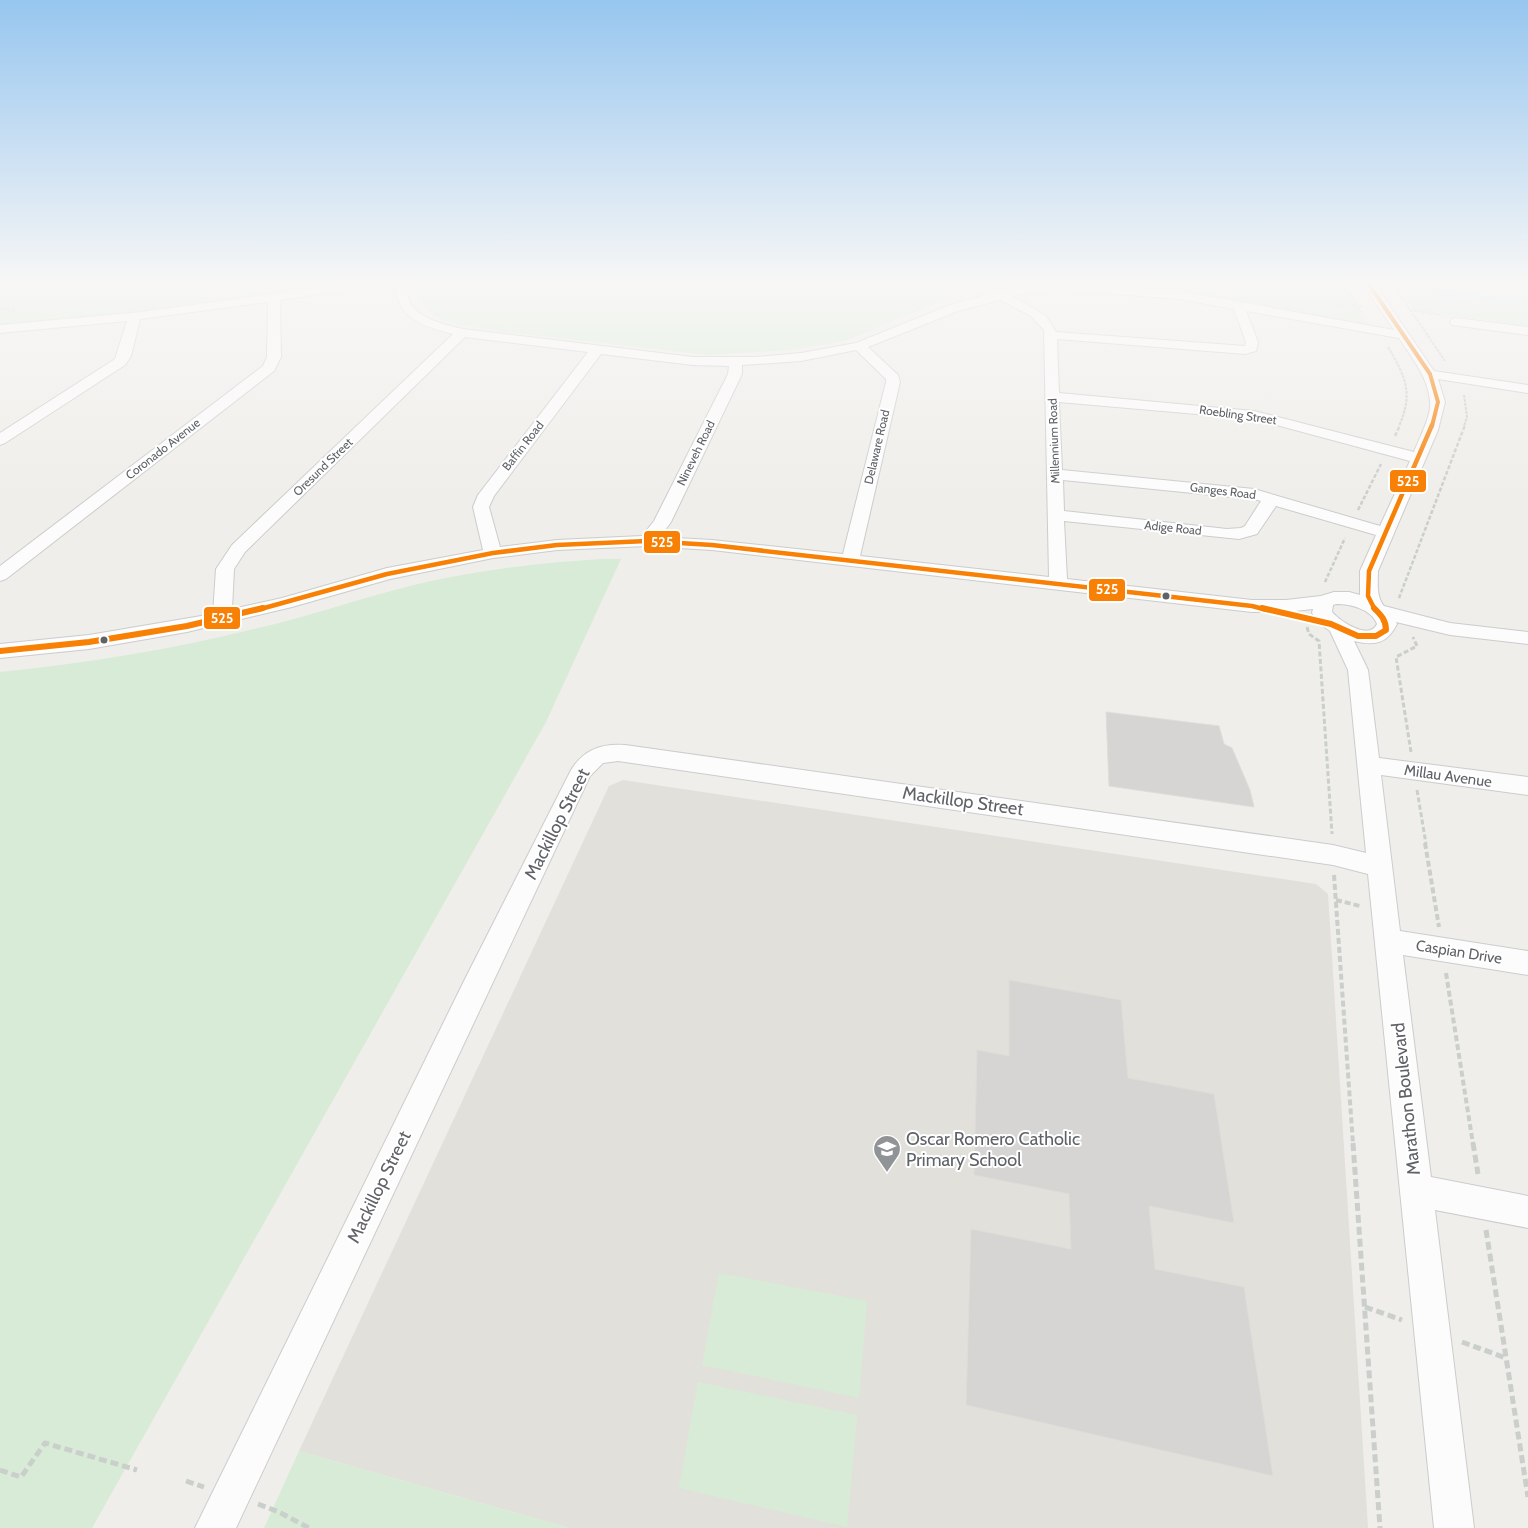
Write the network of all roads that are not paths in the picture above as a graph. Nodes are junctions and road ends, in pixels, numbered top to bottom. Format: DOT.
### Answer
graph roads {
  1 [pos="124,354"];
  2 [pos="274,354"];
  3 [pos="440,354"];
  4 [pos="594,354"];
  5 [pos="634,354"];
  6 [pos="811,354"];
  7 [pos="868,354"];
  8 [pos="1051,354"];
  9 [pos="1416,354"];
  10 [pos="736,362"];
  11 [pos="1430,374"];
  12 [pos="1528,389"];
  13 [pos="1052,397"];
  14 [pos="0,440"];
  15 [pos="1418,458"];
  16 [pos="1055,474"];
  17 [pos="1271,498"];
  18 [pos="1056,515"];
  19 [pos="1386,533"];
  20 [pos="647,541"];
  21 [pos="493,553"];
  22 [pos="850,561"];
  23 [pos="1369,571"];
  24 [pos="0,576"];
  25 [pos="1058,585"];
  26 [pos="1332,600"];
  27 [pos="1375,609"];
  28 [pos="1305,612"];
  29 [pos="222,619"];
  30 [pos="1406,623"];
  31 [pos="1335,627"];
  32 [pos="1381,633"];
  33 [pos="1528,638"];
  34 [pos="0,651"];
  35 [pos="1358,670"];
  36 [pos="1369,765"];
  37 [pos="1528,786"];
  38 [pos="1380,867"];
  39 [pos="1389,941"];
  40 [pos="1528,963"];
  41 [pos="1416,1190"];
  42 [pos="1528,1212"];
  43 [pos="215,1528"];
  44 [pos="1454,1528"];
  1 -- 14 [label="street"];
  2 -- 24 [label="street, Coronado Avenue"];
  3 -- 29 [label="street, Oresund Street"];
  4 -- 21 [label="street, Baffin Road"];
  5 -- 10 [label="street"];
  6 -- 10 [label="street"];
  7 -- 22 [label="street, Delaware Road"];
  8 -- 13 [label="street, Millennium Road"];
  9 -- 11 [label="street"];
  10 -- 20 [label="street, Nineveh Road"];
  11 -- 12 [label="street"];
  11 -- 15 [label="street"];
  13 -- 15 [label="street, Roebling Street"];
  13 -- 16 [label="street, Millennium Road"];
  15 -- 19 [label="street"];
  16 -- 17 [label="street, Ganges Road"];
  16 -- 18 [label="street, Millennium Road"];
  17 -- 18 [label="street, Adige Road"];
  17 -- 19 [label="street, Ganges Road"];
  18 -- 25 [label="street, Millennium Road"];
  19 -- 23 [label="street"];
  20 -- 21 [label="street"];
  20 -- 22 [label="street"];
  21 -- 29 [label="street"];
  22 -- 25 [label="street"];
  23 -- 26 [label="street"];
  23 -- 27 [label="street"];
  25 -- 28 [label="street"];
  26 -- 27 [label="street"];
  26 -- 28 [label="street"];
  26 -- 31 [label="street, Marathon Boulevard"];
  27 -- 30 [label="street"];
  27 -- 32 [label="street"];
  28 -- 31 [label="street"];
  29 -- 34 [label="street"];
  30 -- 32 [label="street"];
  30 -- 33 [label="street"];
  31 -- 32 [label="street"];
  31 -- 35 [label="street, Marathon Boulevard"];
  32 -- 35 [label="street"];
  35 -- 36 [label="street, Marathon Boulevard"];
  36 -- 37 [label="street, Millau Avenue"];
  36 -- 38 [label="street, Marathon Boulevard"];
  38 -- 39 [label="street, Marathon Boulevard"];
  38 -- 43 [label="street, Mackillop Street"];
  39 -- 40 [label="street, Caspian Drive"];
  39 -- 41 [label="street, Marathon Boulevard"];
  41 -- 42 [label="street"];
  41 -- 44 [label="street, Marathon Boulevard"];
}
